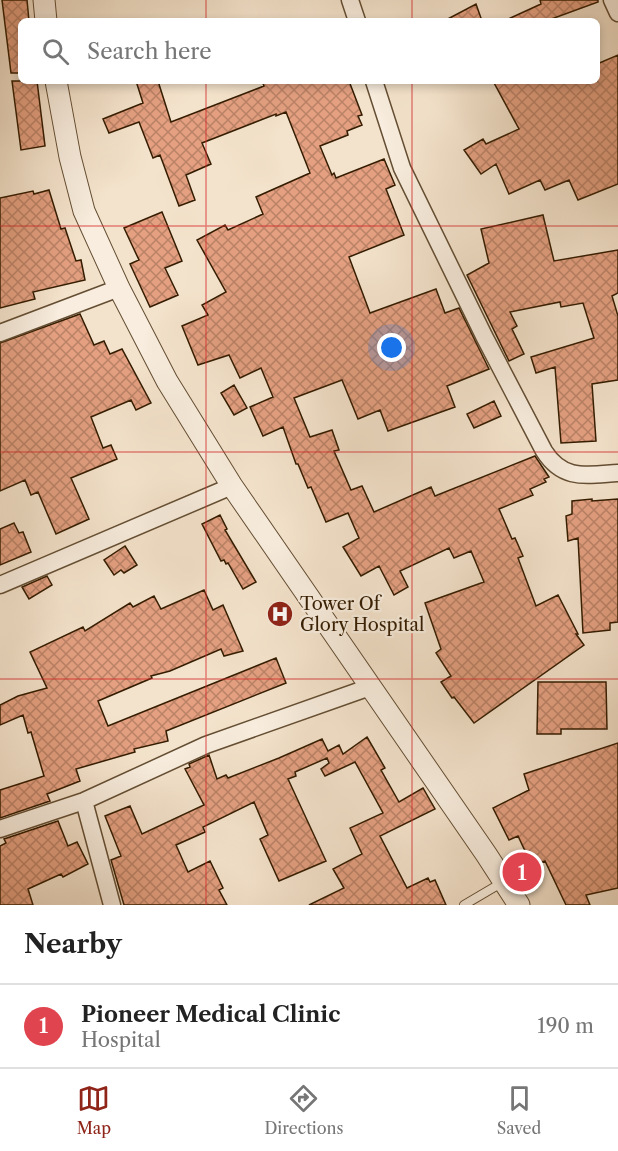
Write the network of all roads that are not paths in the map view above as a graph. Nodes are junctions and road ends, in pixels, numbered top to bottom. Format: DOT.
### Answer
graph roads {
  1 [pos="44,0"];
  2 [pos="350,0"];
  3 [pos="612,0"];
  4 [pos="618,13"];
  5 [pos="46,18"];
  6 [pos="356,18"];
  7 [pos="57,84"];
  8 [pos="375,84"];
  9 [pos="119,288"];
  10 [pos="0,333"];
  11 [pos="618,473"];
  12 [pos="232,486"];
  13 [pos="0,585"];
  14 [pos="370,687"];
  15 [pos="84,801"];
  16 [pos="0,829"];
  17 [pos="503,882"];
  18 [pos="112,905"];
  19 [pos="464,905"];
  20 [pos="519,905"];
  1 -- 5 [label="street"];
  2 -- 6 [label="street"];
  3 -- 4 [label="street"];
  7 -- 9 [label="street"];
  8 -- 11 [label="street"];
  9 -- 10 [label="street"];
  9 -- 12 [label="street"];
  12 -- 13 [label="street"];
  12 -- 14 [label="street"];
  14 -- 15 [label="street"];
  14 -- 17 [label="street"];
  15 -- 16 [label="street"];
  15 -- 18 [label="street"];
  17 -- 19 [label="lane"];
  17 -- 20 [label="street"];
}
